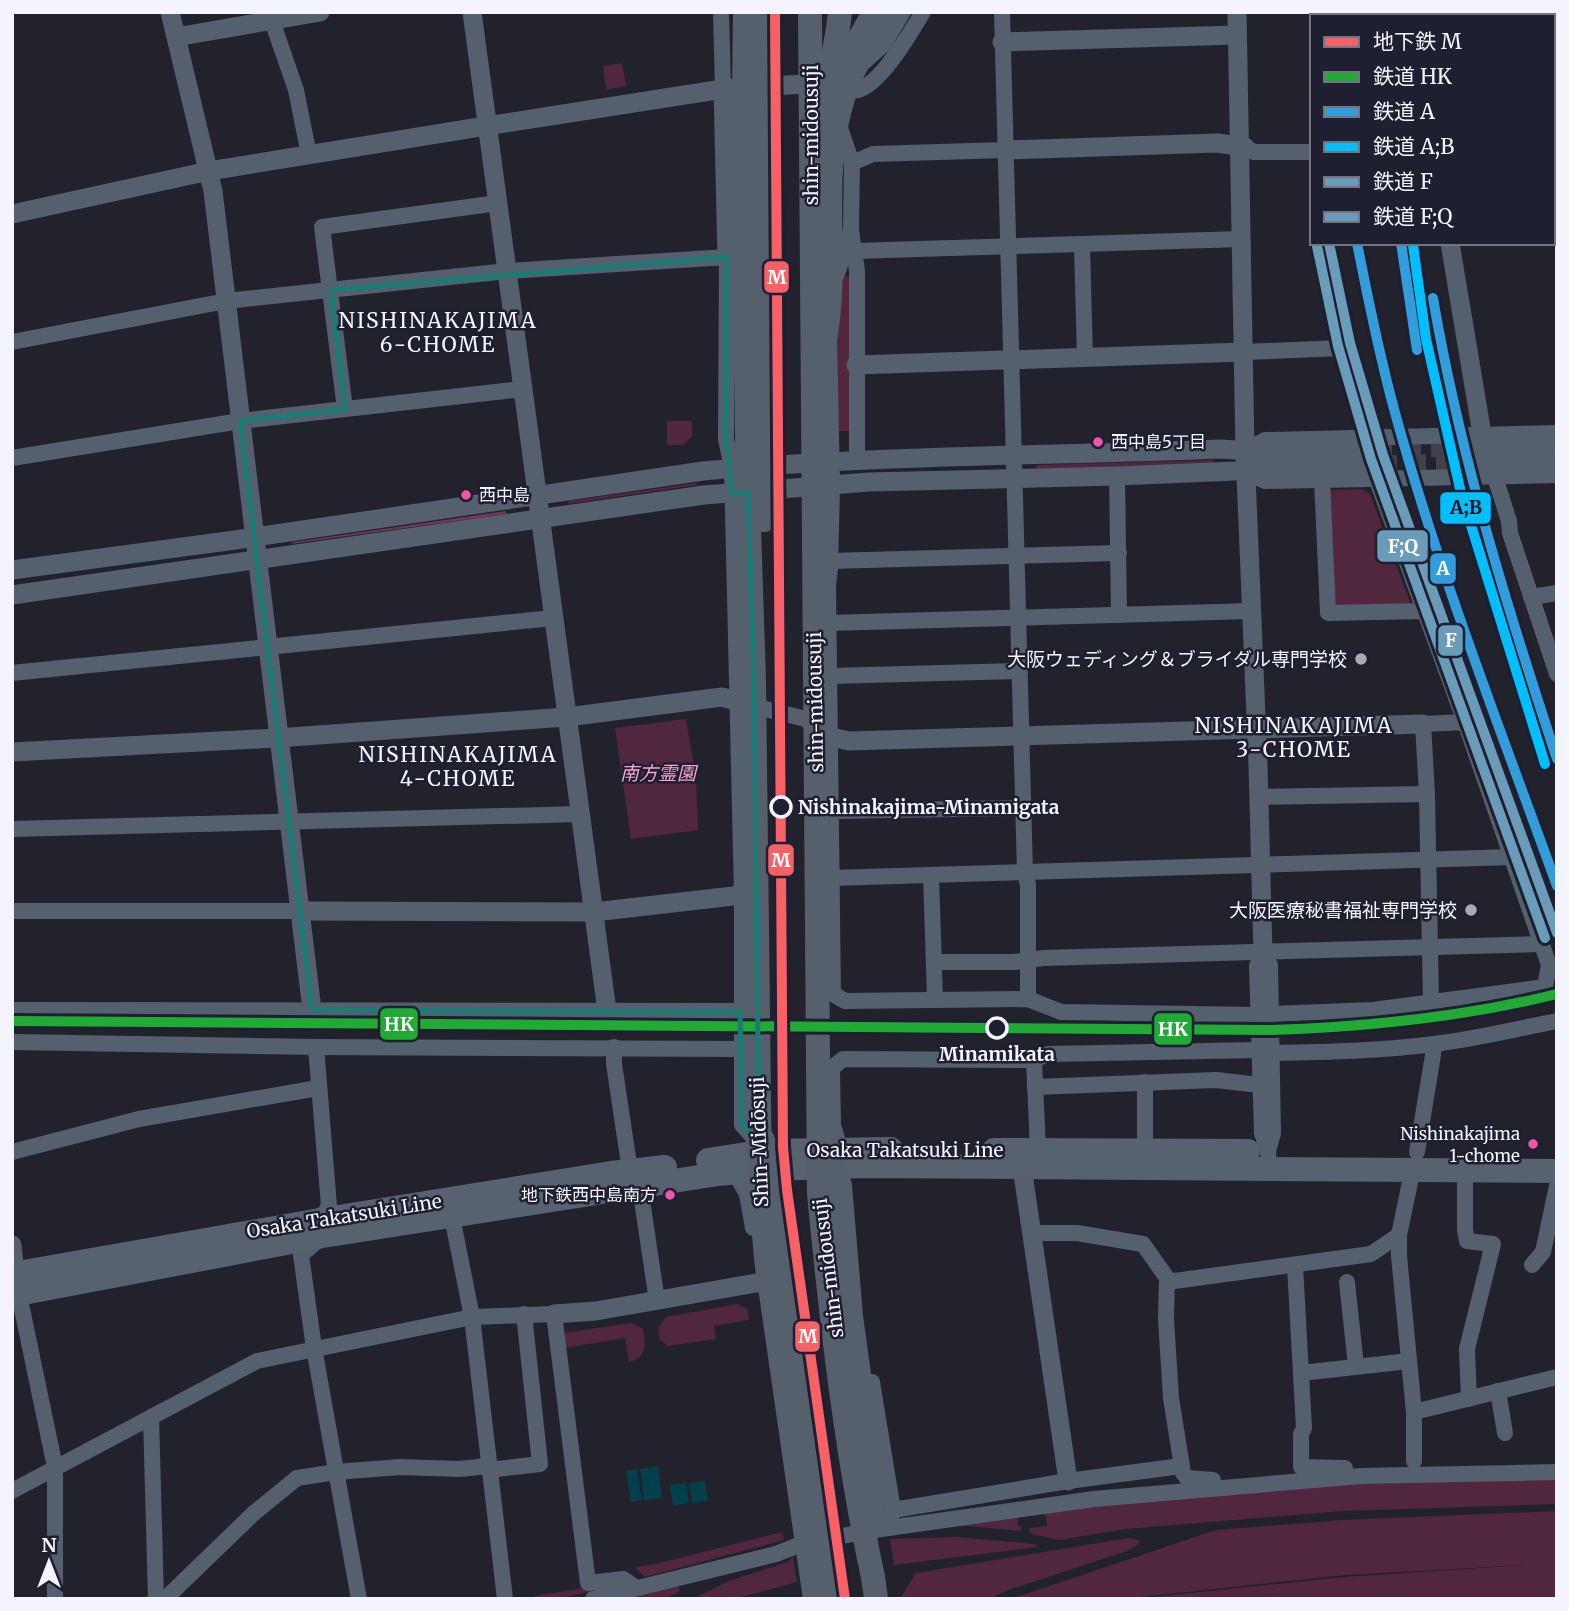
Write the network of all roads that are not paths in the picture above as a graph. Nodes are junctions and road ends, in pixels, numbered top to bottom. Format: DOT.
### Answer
graph roads {
  1 [pos="170,12"];
  2 [pos="320,12"];
  3 [pos="472,12"];
  4 [pos="765,12"];
  5 [pos="810,12"];
  6 [pos="840,12"];
  7 [pos="870,12"];
  8 [pos="886,12"];
  9 [pos="903,12"];
  10 [pos="923,12"];
  11 [pos="1002,12"];
  12 [pos="1237,12"];
  13 [pos="735,14"];
  14 [pos="269,16"];
  15 [pos="1237,35"];
  16 [pos="176,37"];
  17 [pos="1002,42"];
  18 [pos="828,83"];
  19 [pos="732,88"];
  20 [pos="1557,100"];
  21 [pos="1555,112"];
  22 [pos="486,126"];
  23 [pos="1310,145"];
  24 [pos="1242,147"];
  25 [pos="1005,150"];
  26 [pos="1310,152"];
  27 [pos="309,155"];
  28 [pos="852,163"];
  29 [pos="209,172"];
  30 [pos="498,203"];
  31 [pos="12,214"];
  32 [pos="851,230"];
  33 [pos="820,233"];
  34 [pos="1241,239"];
  35 [pos="1082,245"];
  36 [pos="1451,245"];
  37 [pos="1007,246"];
  38 [pos="855,251"];
  39 [pos="727,257"];
  40 [pos="507,271"];
  41 [pos="331,290"];
  42 [pos="226,301"];
  43 [pos="827,303"];
  44 [pos="12,342"];
  45 [pos="814,342"];
  46 [pos="1343,348"];
  47 [pos="1244,352"];
  48 [pos="1085,358"];
  49 [pos="1011,360"];
  50 [pos="856,365"];
  51 [pos="522,388"];
  52 [pos="813,389"];
  53 [pos="345,409"];
  54 [pos="240,421"];
  55 [pos="1557,433"];
  56 [pos="1557,445"];
  57 [pos="1475,448"];
  58 [pos="1013,456"];
  59 [pos="12,458"];
  60 [pos="857,461"];
  61 [pos="1245,461"];
  62 [pos="823,462"];
  63 [pos="1557,462"];
  64 [pos="1376,464"];
  65 [pos="741,467"];
  66 [pos="1557,475"];
  67 [pos="1117,477"];
  68 [pos="1494,477"];
  69 [pos="1014,479"];
  70 [pos="1322,480"];
  71 [pos="823,487"];
  72 [pos="741,493"];
  73 [pos="537,495"];
  74 [pos="540,518"];
  75 [pos="255,537"];
  76 [pos="1119,553"];
  77 [pos="1017,555"];
  78 [pos="822,556"];
  79 [pos="258,560"];
  80 [pos="12,570"];
  81 [pos="1557,593"];
  82 [pos="12,595"];
  83 [pos="1531,597"];
  84 [pos="1251,611"];
  85 [pos="1423,611"];
  86 [pos="1119,615"];
  87 [pos="553,618"];
  88 [pos="1018,618"];
  89 [pos="828,623"];
  90 [pos="267,646"];
  91 [pos="1020,671"];
  92 [pos="12,673"];
  93 [pos="1557,674"];
  94 [pos="829,676"];
  95 [pos="754,681"];
  96 [pos="746,704"];
  97 [pos="567,717"];
  98 [pos="1465,722"];
  99 [pos="1423,724"];
  100 [pos="1257,729"];
  101 [pos="823,733"];
  102 [pos="278,737"];
  103 [pos="1021,737"];
  104 [pos="12,752"];
  105 [pos="1427,794"];
  106 [pos="1259,796"];
  107 [pos="1023,808"];
  108 [pos="832,811"];
  109 [pos="580,814"];
  110 [pos="289,822"];
  111 [pos="12,829"];
  112 [pos="831,829"];
  113 [pos="817,854"];
  114 [pos="1512,857"];
  115 [pos="1429,860"];
  116 [pos="1261,866"];
  117 [pos="1025,873"];
  118 [pos="931,875"];
  119 [pos="832,878"];
  120 [pos="742,895"];
  121 [pos="12,911"];
  122 [pos="299,911"];
  123 [pos="594,912"];
  124 [pos="1541,944"];
  125 [pos="1432,947"];
  126 [pos="1263,954"];
  127 [pos="1028,961"];
  128 [pos="934,962"];
  129 [pos="935,999"];
  130 [pos="1028,999"];
  131 [pos="1431,1003"];
  132 [pos="12,1010"];
  133 [pos="312,1010"];
  134 [pos="607,1011"];
  135 [pos="740,1012"];
  136 [pos="1264,1014"];
  137 [pos="1557,1021"];
  138 [pos="12,1042"];
  139 [pos="1433,1044"];
  140 [pos="316,1047"];
  141 [pos="614,1047"];
  142 [pos="741,1049"];
  143 [pos="1265,1052"];
  144 [pos="1034,1060"];
  145 [pos="1145,1082"];
  146 [pos="1261,1085"];
  147 [pos="1035,1087"];
  148 [pos="318,1088"];
  149 [pos="1144,1149"];
  150 [pos="12,1153"];
  151 [pos="1557,1154"];
  152 [pos="1030,1158"];
  153 [pos="1268,1159"];
  154 [pos="769,1160"];
  155 [pos="1415,1160"];
  156 [pos="835,1163"];
  157 [pos="1465,1169"];
  158 [pos="1557,1171"];
  159 [pos="734,1172"];
  160 [pos="635,1179"];
  161 [pos="1557,1186"];
  162 [pos="452,1217"];
  163 [pos="322,1228"];
  164 [pos="1031,1233"];
  165 [pos="1399,1235"];
  166 [pos="12,1245"];
  167 [pos="1532,1265"];
  168 [pos="1295,1266"];
  169 [pos="762,1282"];
  170 [pos="1167,1282"];
  171 [pos="1347,1282"];
  172 [pos="15,1284"];
  173 [pos="657,1301"];
  174 [pos="524,1314"];
  175 [pos="554,1314"];
  176 [pos="472,1317"];
  177 [pos="314,1348"];
  178 [pos="1409,1361"];
  179 [pos="1356,1366"];
  180 [pos="1301,1373"];
  181 [pos="1557,1377"];
  182 [pos="1498,1391"];
  183 [pos="1469,1399"];
  184 [pos="1413,1412"];
  185 [pos="151,1417"];
  186 [pos="1505,1433"];
  187 [pos="884,1450"];
  188 [pos="1414,1461"];
  189 [pos="1181,1466"];
  190 [pos="55,1467"];
  191 [pos="489,1468"];
  192 [pos="336,1472"];
  193 [pos="1557,1472"];
  194 [pos="1361,1476"];
  195 [pos="1068,1480"];
  196 [pos="1230,1486"];
  197 [pos="12,1492"];
  198 [pos="894,1510"];
  199 [pos="888,1528"];
  200 [pos="867,1531"];
  201 [pos="799,1545"];
  202 [pos="635,1587"];
  203 [pos="875,1588"];
  204 [pos="55,1599"];
  205 [pos="156,1599"];
  206 [pos="165,1599"];
  207 [pos="359,1599"];
  208 [pos="505,1599"];
  209 [pos="593,1599"];
  210 [pos="816,1599"];
  211 [pos="833,1599"];
  1 -- 16 [label="street"];
  2 -- 14 [label="street"];
  3 -- 22 [label="street"];
  4 -- 95 [label="highway, bridge"];
  5 -- 52 [label="highway, shin-midousuji, bridge"];
  6 -- 18 [label="highway"];
  7 -- 18 [label="street"];
  8 -- 52 [label="highway, bridge"];
  9 -- 18 [label="street"];
  10 -- 18 [label="street"];
  11 -- 17 [label="street"];
  12 -- 15 [label="street"];
  13 -- 19 [label="highway"];
  13 -- 19 [label="street"];
  13 -- 95 [label="highway, bridge"];
  14 -- 16 [label="street"];
  14 -- 27 [label="street"];
  15 -- 17 [label="street"];
  15 -- 24 [label="street"];
  16 -- 29 [label="street"];
  17 -- 25 [label="street"];
  18 -- 19 [label="street"];
  18 -- 28 [label="street"];
  18 -- 33 [label="highway"];
  19 -- 22 [label="street"];
  19 -- 39 [label="street"];
  19 -- 65 [label="highway"];
  20 -- 21 [label="street"];
  22 -- 27 [label="street"];
  22 -- 30 [label="street"];
  23 -- 24 [label="street"];
  24 -- 25 [label="street"];
  24 -- 26 [label="street"];
  24 -- 34 [label="street"];
  25 -- 28 [label="street"];
  25 -- 37 [label="street"];
  27 -- 29 [label="street"];
  28 -- 32 [label="street"];
  29 -- 31 [label="street"];
  29 -- 42 [label="street"];
  30 -- 40 [label="street"];
  30 -- 41 [label="street"];
  32 -- 38 [label="street"];
  32 -- 43 [label="street"];
  33 -- 43 [label="highway"];
  33 -- 45 [label="highway"];
  34 -- 35 [label="street"];
  34 -- 47 [label="street"];
  35 -- 37 [label="street"];
  35 -- 48 [label="street"];
  36 -- 57 [label="street"];
  37 -- 38 [label="street"];
  37 -- 49 [label="street"];
  38 -- 50 [label="street"];
  39 -- 40 [label="street"];
  39 -- 65 [label="street"];
  40 -- 41 [label="street"];
  40 -- 51 [label="street"];
  41 -- 42 [label="street"];
  41 -- 53 [label="street"];
  42 -- 44 [label="street"];
  42 -- 54 [label="street"];
  43 -- 45 [label="highway"];
  43 -- 62 [label="street"];
  45 -- 62 [label="highway"];
  46 -- 47 [label="street"];
  47 -- 48 [label="street"];
  47 -- 61 [label="street"];
  48 -- 49 [label="street"];
  49 -- 50 [label="street"];
  49 -- 58 [label="street"];
  50 -- 60 [label="street"];
  51 -- 53 [label="street"];
  51 -- 73 [label="street"];
  52 -- 203 [label="highway, shin-midousuji, bridge"];
  53 -- 54 [label="street"];
  54 -- 59 [label="street"];
  54 -- 75 [label="street"];
  55 -- 57 [label="street"];
  56 -- 57 [label="street"];
  57 -- 61 [label="street"];
  57 -- 63 [label="street"];
  58 -- 60 [label="street"];
  58 -- 61 [label="street"];
  58 -- 69 [label="street"];
  60 -- 62 [label="street"];
  61 -- 64 [label="street"];
  61 -- 67 [label="street"];
  61 -- 70 [label="street"];
  61 -- 84 [label="street"];
  62 -- 65 [label="street"];
  62 -- 71 [label="highway"];
  64 -- 68 [label="street"];
  64 -- 70 [label="street"];
  64 -- 85 [label="street"];
  65 -- 72 [label="highway"];
  65 -- 73 [label="street"];
  66 -- 68 [label="street"];
  67 -- 69 [label="street"];
  67 -- 76 [label="street"];
  68 -- 83 [label="street"];
  69 -- 71 [label="street"];
  69 -- 77 [label="street"];
  70 -- 85 [label="street"];
  71 -- 72 [label="street"];
  71 -- 78 [label="highway"];
  71 -- 78 [label="street"];
  72 -- 74 [label="street"];
  72 -- 96 [label="highway"];
  73 -- 74 [label="street"];
  73 -- 75 [label="street"];
  74 -- 79 [label="street"];
  74 -- 87 [label="street"];
  75 -- 79 [label="street"];
  75 -- 80 [label="street"];
  76 -- 77 [label="street"];
  76 -- 86 [label="street"];
  77 -- 78 [label="street"];
  77 -- 88 [label="street"];
  78 -- 89 [label="street"];
  78 -- 101 [label="highway"];
  79 -- 82 [label="street"];
  79 -- 90 [label="street"];
  81 -- 83 [label="street"];
  83 -- 93 [label="street"];
  84 -- 86 [label="street"];
  84 -- 100 [label="street"];
  85 -- 98 [label="street"];
  86 -- 88 [label="street"];
  87 -- 90 [label="street"];
  87 -- 97 [label="street"];
  88 -- 89 [label="street"];
  88 -- 91 [label="street"];
  89 -- 94 [label="street"];
  90 -- 92 [label="street"];
  90 -- 102 [label="street"];
  91 -- 94 [label="street"];
  91 -- 103 [label="street"];
  94 -- 101 [label="street"];
  95 -- 210 [label="highway, Shin-Midōsuji, bridge"];
  96 -- 97 [label="street"];
  96 -- 101 [label="street"];
  96 -- 120 [label="street"];
  96 -- 154 [label="highway"];
  97 -- 102 [label="street"];
  97 -- 109 [label="street"];
  98 -- 99 [label="street"];
  98 -- 114 [label="street"];
  99 -- 100 [label="street"];
  99 -- 105 [label="street"];
  100 -- 103 [label="street"];
  100 -- 106 [label="street"];
  101 -- 103 [label="street"];
  101 -- 108 [label="street"];
  101 -- 113 [label="highway"];
  102 -- 104 [label="street"];
  102 -- 110 [label="street"];
  103 -- 107 [label="street"];
  105 -- 106 [label="street"];
  105 -- 115 [label="street"];
  106 -- 116 [label="street"];
  107 -- 108 [label="street"];
  107 -- 117 [label="street"];
  108 -- 112 [label="street"];
  109 -- 110 [label="street"];
  109 -- 123 [label="street"];
  110 -- 111 [label="street"];
  110 -- 122 [label="street"];
  112 -- 113 [label="street"];
  112 -- 119 [label="street"];
  113 -- 156 [label="highway"];
  114 -- 115 [label="street"];
  114 -- 124 [label="street"];
  115 -- 116 [label="street"];
  115 -- 125 [label="street"];
  116 -- 117 [label="street"];
  116 -- 126 [label="street"];
  117 -- 118 [label="street"];
  117 -- 127 [label="street"];
  118 -- 119 [label="street"];
  118 -- 128 [label="street"];
  119 -- 129 [label="street"];
  120 -- 123 [label="street"];
  120 -- 135 [label="street"];
  121 -- 122 [label="street"];
  122 -- 123 [label="street"];
  122 -- 133 [label="street"];
  123 -- 134 [label="street"];
  124 -- 125 [label="street"];
  124 -- 131 [label="street"];
  125 -- 126 [label="street"];
  125 -- 131 [label="street"];
  126 -- 127 [label="street"];
  126 -- 136 [label="street"];
  127 -- 128 [label="street"];
  127 -- 130 [label="street"];
  128 -- 129 [label="street"];
  129 -- 130 [label="street"];
  130 -- 136 [label="street"];
  131 -- 136 [label="street"];
  132 -- 133 [label="street"];
  133 -- 134 [label="street"];
  134 -- 135 [label="street"];
  135 -- 142 [label="street"];
  136 -- 143 [label="street"];
  137 -- 139 [label="street"];
  138 -- 140 [label="street"];
  139 -- 143 [label="street"];
  139 -- 155 [label="street"];
  140 -- 141 [label="street"];
  140 -- 148 [label="street"];
  141 -- 142 [label="street"];
  141 -- 160 [label="street"];
  142 -- 154 [label="street"];
  143 -- 144 [label="street"];
  143 -- 146 [label="street"];
  143 -- 153 [label="street"];
  144 -- 147 [label="street"];
  144 -- 156 [label="street"];
  145 -- 146 [label="street"];
  145 -- 147 [label="street"];
  145 -- 149 [label="street"];
  146 -- 153 [label="street"];
  147 -- 152 [label="street"];
  148 -- 150 [label="street"];
  148 -- 163 [label="street"];
  149 -- 152 [label="main road, Osaka Takatsuki Line"];
  149 -- 153 [label="main road, Osaka Takatsuki Line"];
  151 -- 155 [label="main road, Osaka Takatsuki Line"];
  152 -- 153 [label="main road, Osaka Takatsuki Line"];
  152 -- 156 [label="main road, Osaka Takatsuki Line"];
  152 -- 164 [label="street"];
  153 -- 155 [label="main road, Osaka Takatsuki Line"];
  154 -- 156 [label="main road, Osaka Takatsuki Line"];
  154 -- 159 [label="main road, Osaka Takatsuki Line"];
  154 -- 160 [label="main road, Osaka Takatsuki Line"];
  154 -- 211 [label="highway, bridge"];
  155 -- 157 [label="main road, Osaka Takatsuki Line"];
  155 -- 165 [label="street"];
  156 -- 187 [label="street"];
  156 -- 203 [label="highway, bridge"];
  157 -- 158 [label="main road, Osaka Takatsuki Line"];
  157 -- 183 [label="street"];
  159 -- 160 [label="main road, Osaka Takatsuki Line"];
  159 -- 169 [label="street"];
  160 -- 162 [label="main road, Osaka Takatsuki Line"];
  160 -- 163 [label="main road, Osaka Takatsuki Line"];
  160 -- 173 [label="street"];
  161 -- 167 [label="street"];
  162 -- 163 [label="main road, Osaka Takatsuki Line"];
  162 -- 176 [label="street"];
  163 -- 172 [label="main road, Osaka Takatsuki Line"];
  163 -- 177 [label="street"];
  164 -- 170 [label="street"];
  164 -- 195 [label="street"];
  165 -- 168 [label="street"];
  165 -- 178 [label="street"];
  166 -- 172 [label="street"];
  168 -- 170 [label="street"];
  168 -- 180 [label="street"];
  169 -- 173 [label="street"];
  169 -- 201 [label="street"];
  170 -- 189 [label="street"];
  171 -- 179 [label="street"];
  172 -- 190 [label="street"];
  173 -- 175 [label="street"];
  174 -- 175 [label="street"];
  174 -- 176 [label="street"];
  174 -- 191 [label="street"];
  175 -- 202 [label="street"];
  176 -- 177 [label="street"];
  176 -- 191 [label="street"];
  177 -- 185 [label="street"];
  177 -- 192 [label="street"];
  178 -- 179 [label="street"];
  178 -- 184 [label="street"];
  179 -- 180 [label="street"];
  180 -- 194 [label="street"];
  181 -- 182 [label="street"];
  182 -- 183 [label="street"];
  182 -- 186 [label="street"];
  183 -- 184 [label="street"];
  184 -- 188 [label="street"];
  185 -- 190 [label="street"];
  185 -- 205 [label="street"];
  187 -- 198 [label="street"];
  187 -- 200 [label="street"];
  189 -- 195 [label="street"];
  189 -- 196 [label="street"];
  190 -- 197 [label="street"];
  190 -- 204 [label="street"];
  191 -- 192 [label="street"];
  191 -- 208 [label="street"];
  192 -- 206 [label="street"];
  192 -- 207 [label="street"];
  193 -- 194 [label="street"];
  194 -- 196 [label="street"];
  195 -- 198 [label="street"];
  196 -- 199 [label="street"];
  198 -- 199 [label="street"];
  199 -- 200 [label="street"];
  200 -- 201 [label="street"];
  201 -- 202 [label="street"];
  202 -- 209 [label="street"];
}
